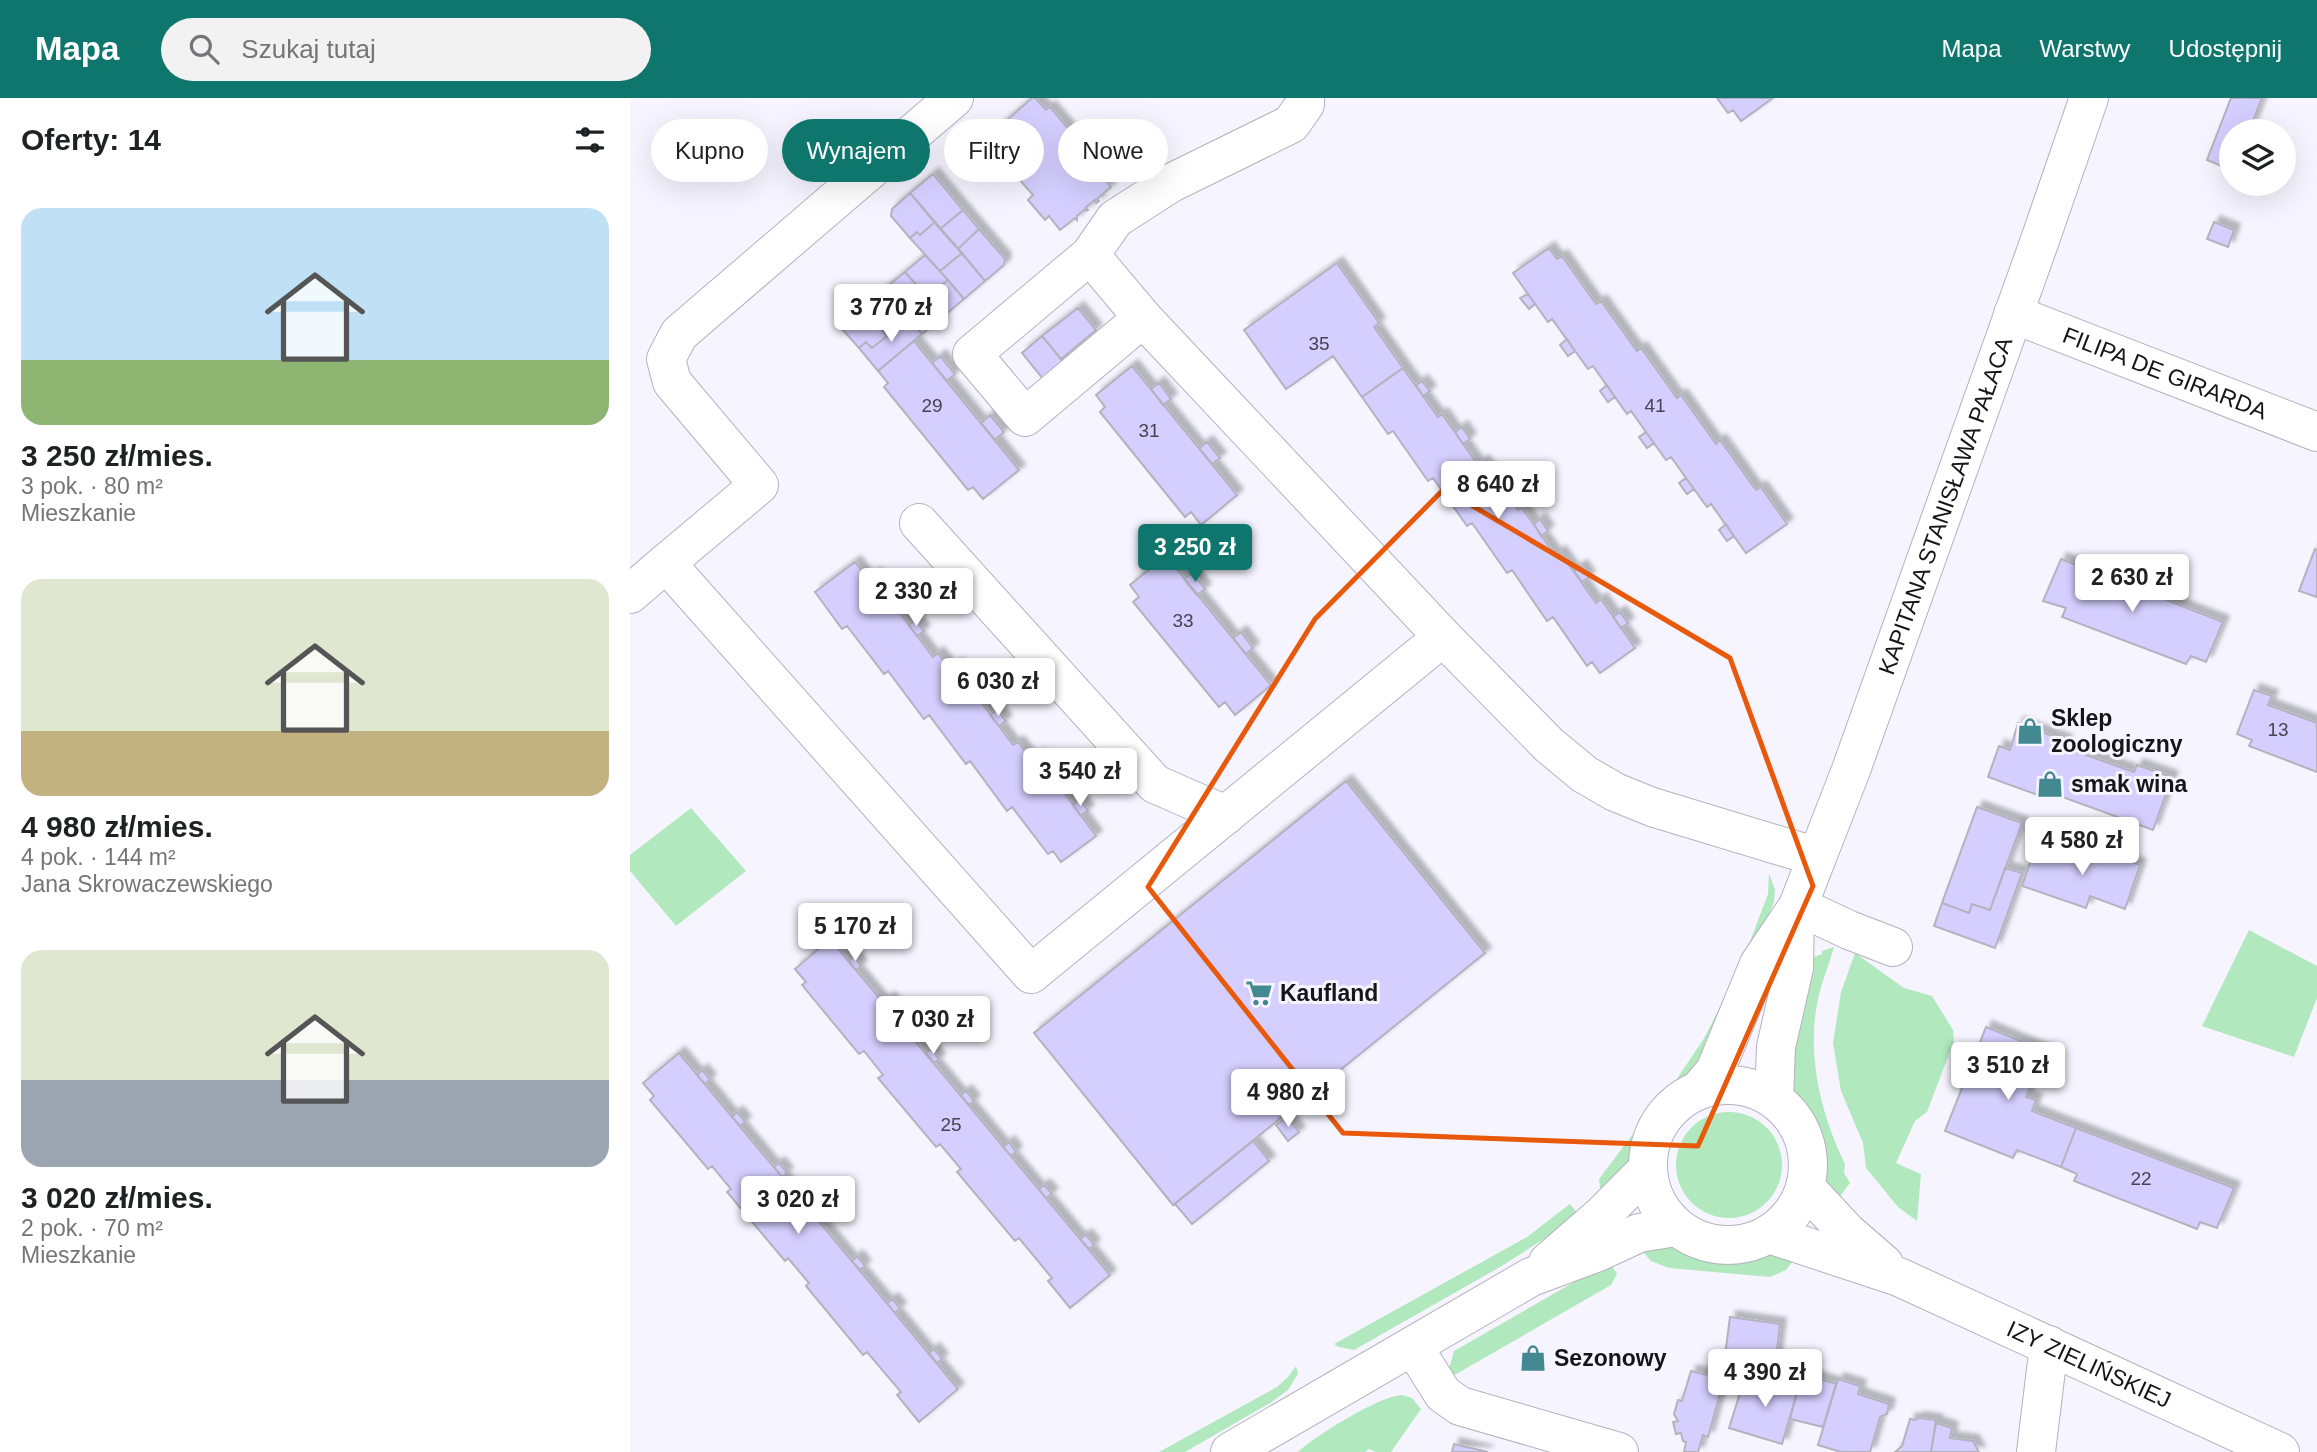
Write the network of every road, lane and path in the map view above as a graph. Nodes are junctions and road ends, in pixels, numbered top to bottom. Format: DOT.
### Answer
graph roads {
  1 [pos="954,98"];
  2 [pos="1305,98"];
  3 [pos="2089,98"];
  4 [pos="1090,255"];
  5 [pos="2013,314"];
  6 [pos="1143,318"];
  7 [pos="2317,432"];
  8 [pos="919,523"];
  9 [pos="666,563"];
  10 [pos="630,594"];
  11 [pos="1443,637"];
  12 [pos="1226,815"];
  13 [pos="1817,857"];
  14 [pos="1797,909"];
  15 [pos="1893,947"];
  16 [pos="1699,1090"];
  17 [pos="1774,1099"];
  18 [pos="1647,1170"];
  19 [pos="1805,1187"];
  20 [pos="1675,1227"];
  21 [pos="1769,1234"];
  22 [pos="1899,1277"];
  23 [pos="1531,1278"];
  24 [pos="2049,1345"];
  25 [pos="1413,1346"];
  26 [pos="1295,1415"];
  27 [pos="1230,1452"];
  28 [pos="1272,1452"];
  29 [pos="1619,1452"];
  30 [pos="2036,1452"];
  31 [pos="2280,1452"];
  1 -- 9 [label="street"];
  2 -- 4 [label="street"];
  3 -- 5 [label="street, KAPITANA STANISŁAWA PAŁACA"];
  4 -- 6 [label="street"];
  4 -- 6 [label="street"];
  5 -- 7 [label="street, FILIPA DE GIRARDA"];
  5 -- 13 [label="street, KAPITANA STANISŁAWA PAŁACA"];
  6 -- 11 [label="street"];
  8 -- 12 [label="street"];
  9 -- 10 [label="street"];
  9 -- 12 [label="street"];
  11 -- 12 [label="street"];
  11 -- 13 [label="street"];
  13 -- 14 [label="street, KAPITANA STANISŁAWA PAŁACA"];
  14 -- 15 [label="street"];
  14 -- 16 [label="street, KAPITANA STANISŁAWA PAŁACA"];
  14 -- 17 [label="street, KAPITANA STANISŁAWA PAŁACA"];
  16 -- 17 [label="street"];
  16 -- 18 [label="street"];
  17 -- 19 [label="street"];
  18 -- 20 [label="street"];
  18 -- 23 [label="street"];
  19 -- 21 [label="street"];
  19 -- 22 [label="street, IZY ZIELIŃSKIEJ"];
  20 -- 21 [label="street"];
  20 -- 23 [label="street"];
  21 -- 22 [label="street, IZY ZIELIŃSKIEJ"];
  22 -- 24 [label="street, IZY ZIELIŃSKIEJ"];
  23 -- 25 [label="street"];
  24 -- 30 [label="street"];
  24 -- 31 [label="street, IZY ZIELIŃSKIEJ"];
  25 -- 26 [label="street"];
  25 -- 29 [label="street"];
  26 -- 27 [label="street"];
  26 -- 28 [label="street"];
}
